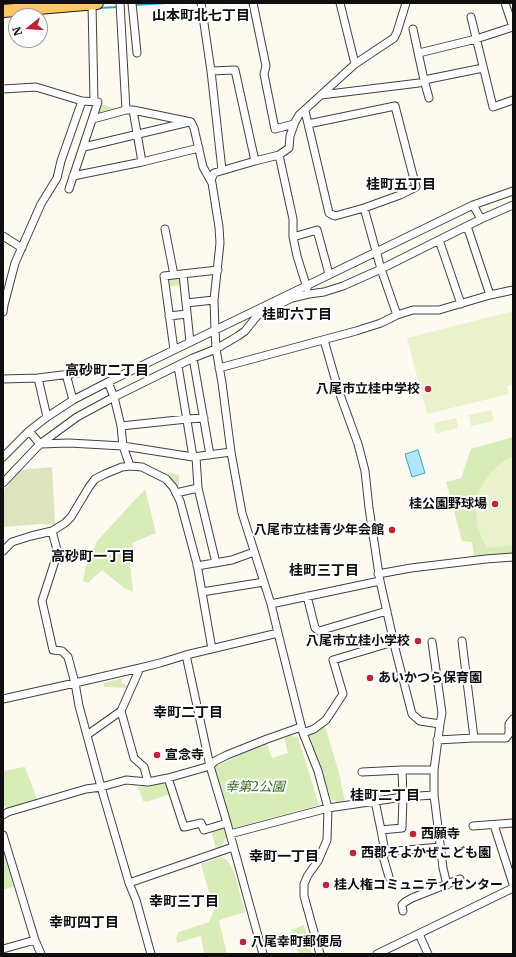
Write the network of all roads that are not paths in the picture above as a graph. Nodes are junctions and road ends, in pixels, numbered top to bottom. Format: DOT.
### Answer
graph roads {
  1 [pos="253,3"];
  2 [pos="340,3"];
  3 [pos="413,3"];
  4 [pos="505,3"];
  5 [pos="201,4"];
  6 [pos="120,5"];
  7 [pos="405,5"];
  8 [pos="93,6"];
  9 [pos="133,6"];
  10 [pos="3,11"];
  11 [pos="471,17"];
  12 [pos="513,27"];
  13 [pos="413,29"];
  14 [pos="476,39"];
  15 [pos="137,53"];
  16 [pos="419,53"];
  17 [pos="355,64"];
  18 [pos="483,68"];
  19 [pos="211,70"];
  20 [pos="422,82"];
  21 [pos="3,89"];
  22 [pos="321,95"];
  23 [pos="429,98"];
  24 [pos="513,100"];
  25 [pos="82,101"];
  26 [pos="94,101"];
  27 [pos="129,110"];
  28 [pos="305,111"];
  29 [pos="93,119"];
  30 [pos="191,122"];
  31 [pos="294,124"];
  32 [pos="308,124"];
  33 [pos="138,135"];
  34 [pos="84,147"];
  35 [pos="199,148"];
  36 [pos="279,156"];
  37 [pos="255,161"];
  38 [pos="142,162"];
  39 [pos="222,170"];
  40 [pos="73,176"];
  41 [pos="211,180"];
  42 [pos="69,189"];
  43 [pos="513,191"];
  44 [pos="513,204"];
  45 [pos="473,205"];
  46 [pos="364,208"];
  47 [pos="481,219"];
  48 [pos="467,226"];
  49 [pos="165,229"];
  50 [pos="3,236"];
  51 [pos="294,237"];
  52 [pos="439,240"];
  53 [pos="22,248"];
  54 [pos="376,252"];
  55 [pos="380,269"];
  56 [pos="218,270"];
  57 [pos="183,274"];
  58 [pos="330,274"];
  59 [pos="174,275"];
  60 [pos="306,285"];
  61 [pos="513,290"];
  62 [pos="309,294"];
  63 [pos="490,296"];
  64 [pos="214,300"];
  65 [pos="186,302"];
  66 [pos="461,304"];
  67 [pos="3,308"];
  68 [pos="187,314"];
  69 [pos="397,315"];
  70 [pos="170,316"];
  71 [pos="215,330"];
  72 [pos="324,340"];
  73 [pos="190,342"];
  74 [pos="216,349"];
  75 [pos="174,350"];
  76 [pos="193,358"];
  77 [pos="178,366"];
  78 [pos="219,368"];
  79 [pos="78,373"];
  80 [pos="66,374"];
  81 [pos="38,378"];
  82 [pos="3,379"];
  83 [pos="108,382"];
  84 [pos="114,397"];
  85 [pos="73,400"];
  86 [pos="47,416"];
  87 [pos="204,418"];
  88 [pos="187,419"];
  89 [pos="121,426"];
  90 [pos="29,431"];
  91 [pos="40,444"];
  92 [pos="123,446"];
  93 [pos="231,452"];
  94 [pos="210,455"];
  95 [pos="3,457"];
  96 [pos="194,457"];
  97 [pos="130,466"];
  98 [pos="3,483"];
  99 [pos="198,488"];
  100 [pos="176,493"];
  101 [pos="52,531"];
  102 [pos="3,551"];
  103 [pos="254,552"];
  104 [pos="513,557"];
  105 [pos="216,563"];
  106 [pos="197,566"];
  107 [pos="379,577"];
  108 [pos="264,582"];
  109 [pos="202,592"];
  110 [pos="307,596"];
  111 [pos="271,604"];
  112 [pos="387,611"];
  113 [pos="278,633"];
  114 [pos="462,641"];
  115 [pos="393,642"];
  116 [pos="432,642"];
  117 [pos="212,649"];
  118 [pos="186,655"];
  119 [pos="140,668"];
  120 [pos="75,684"];
  121 [pos="3,699"];
  122 [pos="120,711"];
  123 [pos="513,719"];
  124 [pos="440,724"];
  125 [pos="302,730"];
  126 [pos="87,735"];
  127 [pos="474,738"];
  128 [pos="437,740"];
  129 [pos="210,766"];
  130 [pos="402,770"];
  131 [pos="434,770"];
  132 [pos="362,772"];
  133 [pos="168,778"];
  134 [pos="148,782"];
  135 [pos="101,787"];
  136 [pos="434,795"];
  137 [pos="403,797"];
  138 [pos="374,801"];
  139 [pos="328,808"];
  140 [pos="3,815"];
  141 [pos="227,823"];
  142 [pos="513,823"];
  143 [pos="494,825"];
  144 [pos="473,826"];
  145 [pos="381,830"];
  146 [pos="230,834"];
  147 [pos="3,836"];
  148 [pos="233,847"];
  149 [pos="440,847"];
  150 [pos="386,852"];
  151 [pos="389,877"];
  152 [pos="460,879"];
  153 [pos="130,883"];
  154 [pos="513,884"];
  155 [pos="447,885"];
  156 [pos="513,888"];
  157 [pos="403,911"];
  158 [pos="418,934"];
  159 [pos="35,940"];
  160 [pos="3,949"];
  161 [pos="389,951"];
  162 [pos="41,954"];
  163 [pos="151,954"];
  164 [pos="263,954"];
  165 [pos="320,954"];
  166 [pos="377,954"];
  167 [pos="428,954"];
  1 -- 31 [label="street"];
  2 -- 17 [label="street"];
  3 -- 7 [label="street"];
  4 -- 12 [label="street"];
  5 -- 19 [label="street"];
  6 -- 27 [label="street"];
  7 -- 17 [label="street"];
  8 -- 10 [label="main road"];
  8 -- 26 [label="street"];
  9 -- 15 [label="street"];
  11 -- 14 [label="street"];
  12 -- 14 [label="street"];
  13 -- 16 [label="street"];
  14 -- 16 [label="street"];
  14 -- 18 [label="street"];
  16 -- 20 [label="street"];
  17 -- 22 [label="street"];
  18 -- 20 [label="street"];
  18 -- 24 [label="street"];
  19 -- 37 [label="street"];
  19 -- 39 [label="street"];
  20 -- 22 [label="street"];
  20 -- 23 [label="street"];
  21 -- 25 [label="street"];
  22 -- 28 [label="street"];
  25 -- 26 [label="street"];
  25 -- 53 [label="street"];
  26 -- 29 [label="street"];
  27 -- 29 [label="street"];
  27 -- 30 [label="street"];
  27 -- 33 [label="street"];
  28 -- 31 [label="street"];
  28 -- 32 [label="street"];
  29 -- 34 [label="street"];
  30 -- 33 [label="street"];
  30 -- 35 [label="street"];
  31 -- 36 [label="street"];
  32 -- 46 [label="street"];
  32 -- 46 [label="street"];
  33 -- 34 [label="street"];
  33 -- 38 [label="street"];
  34 -- 40 [label="street"];
  35 -- 38 [label="street"];
  35 -- 41 [label="street"];
  36 -- 37 [label="street"];
  36 -- 51 [label="street"];
  37 -- 39 [label="street"];
  38 -- 40 [label="street"];
  39 -- 41 [label="street"];
  40 -- 42 [label="street"];
  41 -- 56 [label="street"];
  43 -- 45 [label="street"];
  44 -- 47 [label="street"];
  45 -- 47 [label="street"];
  45 -- 54 [label="street"];
  46 -- 54 [label="street"];
  47 -- 48 [label="street"];
  48 -- 52 [label="street"];
  48 -- 63 [label="street"];
  49 -- 59 [label="street"];
  50 -- 53 [label="street"];
  51 -- 58 [label="street"];
  51 -- 60 [label="street"];
  52 -- 55 [label="street"];
  52 -- 66 [label="street"];
  53 -- 67 [label="street"];
  54 -- 55 [label="street"];
  54 -- 58 [label="street"];
  55 -- 62 [label="street"];
  55 -- 69 [label="street"];
  56 -- 57 [label="street"];
  56 -- 64 [label="street"];
  57 -- 59 [label="street"];
  57 -- 65 [label="street"];
  58 -- 60 [label="street"];
  59 -- 70 [label="street"];
  60 -- 62 [label="street"];
  60 -- 71 [label="street"];
  61 -- 63 [label="street"];
  62 -- 74 [label="street"];
  63 -- 66 [label="street"];
  64 -- 65 [label="street"];
  64 -- 71 [label="street"];
  65 -- 68 [label="street"];
  66 -- 69 [label="street"];
  68 -- 70 [label="street"];
  68 -- 73 [label="street"];
  69 -- 72 [label="street"];
  70 -- 75 [label="street"];
  71 -- 73 [label="street"];
  71 -- 74 [label="street"];
  72 -- 78 [label="street"];
  72 -- 107 [label="street"];
  73 -- 75 [label="street"];
  74 -- 76 [label="street"];
  74 -- 78 [label="street"];
  75 -- 83 [label="street"];
  76 -- 77 [label="street"];
  76 -- 87 [label="street"];
  77 -- 84 [label="street"];
  77 -- 88 [label="street"];
  78 -- 93 [label="street"];
  79 -- 80 [label="street"];
  80 -- 81 [label="street"];
  80 -- 85 [label="street"];
  81 -- 82 [label="street"];
  81 -- 86 [label="street"];
  83 -- 84 [label="street"];
  83 -- 85 [label="street"];
  84 -- 89 [label="street"];
  84 -- 91 [label="street"];
  85 -- 86 [label="street"];
  86 -- 90 [label="street"];
  87 -- 88 [label="street"];
  87 -- 94 [label="street"];
  88 -- 89 [label="street"];
  88 -- 96 [label="street"];
  89 -- 92 [label="street"];
  90 -- 91 [label="street"];
  90 -- 95 [label="street"];
  91 -- 92 [label="street"];
  91 -- 98 [label="street"];
  92 -- 96 [label="street"];
  92 -- 97 [label="street"];
  93 -- 94 [label="street"];
  93 -- 103 [label="street"];
  94 -- 96 [label="street"];
  96 -- 99 [label="street"];
  97 -- 100 [label="street"];
  97 -- 101 [label="street"];
  99 -- 100 [label="street"];
  99 -- 105 [label="street"];
  100 -- 106 [label="street"];
  101 -- 102 [label="street"];
  101 -- 120 [label="street"];
  103 -- 105 [label="street"];
  103 -- 108 [label="street"];
  104 -- 107 [label="street"];
  105 -- 106 [label="street"];
  106 -- 109 [label="street"];
  107 -- 110 [label="street"];
  107 -- 112 [label="street"];
  108 -- 109 [label="street"];
  108 -- 111 [label="street"];
  109 -- 117 [label="street"];
  110 -- 111 [label="street"];
  110 -- 112 [label="street"];
  111 -- 113 [label="street"];
  112 -- 115 [label="street"];
  113 -- 117 [label="street"];
  113 -- 125 [label="street"];
  114 -- 127 [label="street"];
  115 -- 124 [label="street"];
  115 -- 125 [label="street"];
  116 -- 124 [label="street"];
  117 -- 118 [label="street"];
  118 -- 119 [label="street"];
  118 -- 129 [label="street"];
  119 -- 120 [label="street"];
  119 -- 122 [label="street"];
  120 -- 121 [label="street"];
  120 -- 126 [label="street"];
  122 -- 126 [label="street"];
  122 -- 134 [label="street"];
  123 -- 127 [label="street"];
  124 -- 128 [label="street"];
  125 -- 129 [label="street"];
  125 -- 139 [label="street"];
  126 -- 135 [label="street"];
  127 -- 128 [label="street"];
  128 -- 131 [label="street"];
  129 -- 133 [label="street"];
  129 -- 141 [label="street"];
  130 -- 131 [label="street"];
  130 -- 132 [label="street"];
  130 -- 137 [label="street"];
  131 -- 136 [label="street"];
  133 -- 134 [label="street"];
  133 -- 141 [label="street"];
  134 -- 135 [label="street"];
  135 -- 140 [label="street"];
  135 -- 153 [label="street"];
  136 -- 137 [label="street"];
  136 -- 149 [label="street"];
  137 -- 138 [label="street"];
  137 -- 145 [label="street"];
  138 -- 139 [label="street"];
  138 -- 145 [label="street"];
  139 -- 146 [label="street"];
  139 -- 165 [label="street"];
  141 -- 146 [label="street"];
  142 -- 143 [label="street"];
  143 -- 144 [label="street"];
  143 -- 154 [label="street"];
  145 -- 150 [label="street"];
  146 -- 148 [label="street"];
  147 -- 159 [label="street"];
  148 -- 153 [label="street"];
  148 -- 164 [label="street"];
  149 -- 150 [label="street"];
  149 -- 155 [label="street"];
  150 -- 151 [label="street"];
  152 -- 155 [label="street"];
  153 -- 163 [label="street"];
  155 -- 157 [label="street"];
  156 -- 158 [label="street"];
  158 -- 161 [label="street"];
  158 -- 167 [label="street"];
  159 -- 160 [label="street"];
  159 -- 162 [label="street"];
  161 -- 166 [label="street"];
}
